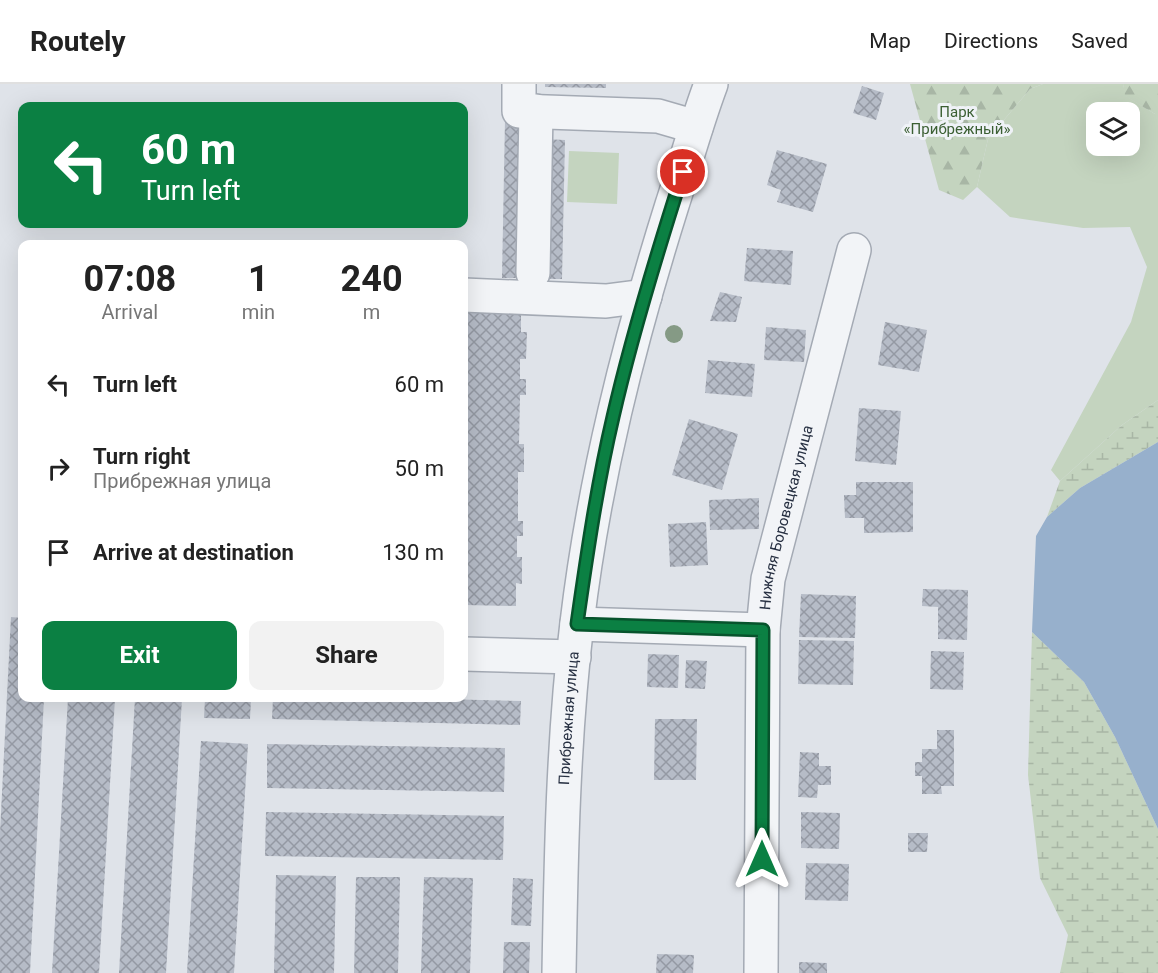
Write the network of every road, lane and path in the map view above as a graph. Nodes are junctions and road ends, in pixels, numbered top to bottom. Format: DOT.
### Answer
graph roads {
  1 [pos="519,84"];
  2 [pos="711,84"];
  3 [pos="536,111"];
  4 [pos="696,127"];
  5 [pos="854,250"];
  6 [pos="533,273"];
  7 [pos="468,295"];
  8 [pos="645,296"];
  9 [pos="577,624"];
  10 [pos="763,630"];
  11 [pos="468,654"];
  12 [pos="574,657"];
  13 [pos="559,973"];
  14 [pos="761,973"];
  1 -- 3 [label="street"];
  2 -- 4 [label="street, Прибрежная улица"];
  3 -- 4 [label="street"];
  3 -- 6 [label="street"];
  4 -- 8 [label="street, Прибрежная улица"];
  5 -- 10 [label="street, Нижняя Боровецкая улица"];
  7 -- 8 [label="street"];
  8 -- 9 [label="street, Прибрежная улица"];
  9 -- 10 [label="street"];
  9 -- 12 [label="street, Прибрежная улица"];
  10 -- 14 [label="street, Нижняя Боровецкая улица"];
  11 -- 12 [label="street"];
  12 -- 13 [label="street, Прибрежная улица"];
}
